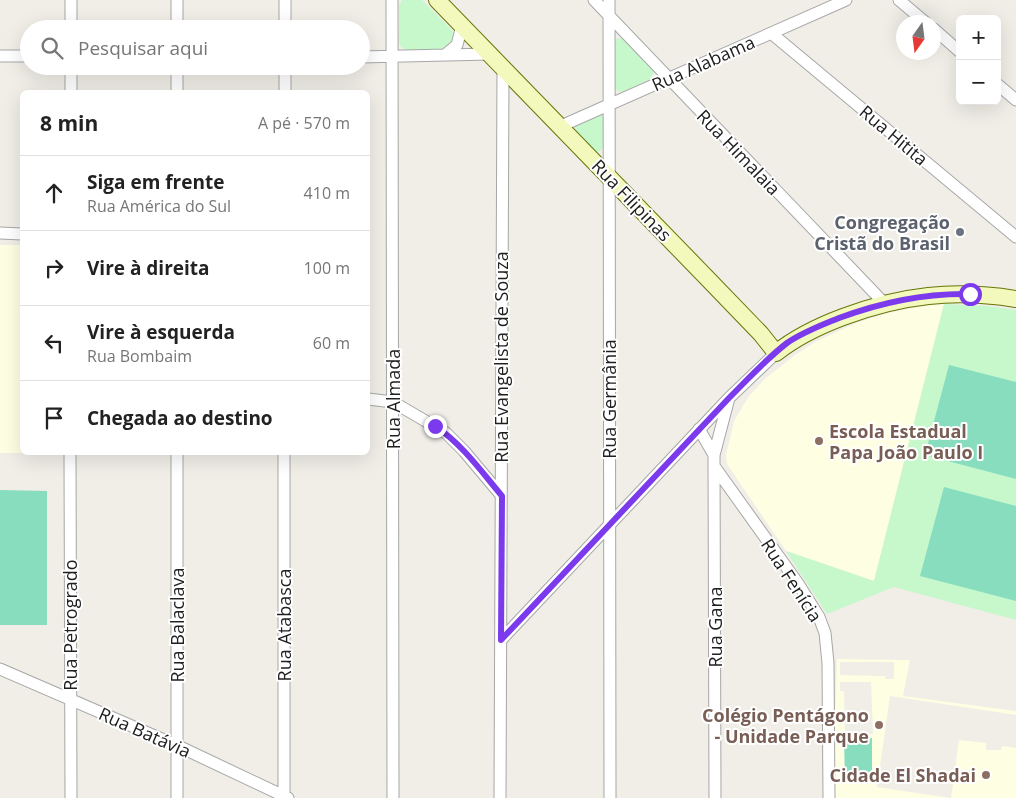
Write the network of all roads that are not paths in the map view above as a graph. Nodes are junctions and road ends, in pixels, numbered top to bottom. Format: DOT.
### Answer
graph roads {
  1 [pos="71,0"];
  2 [pos="177,0"];
  3 [pos="285,0"];
  4 [pos="392,0"];
  5 [pos="437,0"];
  6 [pos="594,0"];
  7 [pos="609,0"];
  8 [pos="846,0"];
  9 [pos="899,0"];
  10 [pos="917,15"];
  11 [pos="609,16"];
  12 [pos="71,20"];
  13 [pos="177,20"];
  14 [pos="285,20"];
  15 [pos="462,25"];
  16 [pos="771,33"];
  17 [pos="941,35"];
  18 [pos="956,48"];
  19 [pos="490,54"];
  20 [pos="445,55"];
  21 [pos="0,56"];
  22 [pos="20,56"];
  23 [pos="370,56"];
  24 [pos="392,56"];
  25 [pos="502,67"];
  26 [pos="71,75"];
  27 [pos="177,75"];
  28 [pos="285,75"];
  29 [pos="669,78"];
  30 [pos="521,86"];
  31 [pos="1001,87"];
  32 [pos="71,90"];
  33 [pos="177,90"];
  34 [pos="285,90"];
  35 [pos="503,95"];
  36 [pos="1016,100"];
  37 [pos="609,104"];
  38 [pos="561,126"];
  39 [pos="610,178"];
  40 [pos="0,233"];
  41 [pos="20,234"];
  42 [pos="1016,237"];
  43 [pos="1016,299"];
  44 [pos="884,303"];
  45 [pos="761,334"];
  46 [pos="789,342"];
  47 [pos="776,352"];
  48 [pos="729,398"];
  49 [pos="370,399"];
  50 [pos="393,402"];
  51 [pos="699,429"];
  52 [pos="70,455"];
  53 [pos="177,455"];
  54 [pos="284,455"];
  55 [pos="714,460"];
  56 [pos="502,496"];
  57 [pos="609,524"];
  58 [pos="501,640"];
  59 [pos="0,669"];
  60 [pos="70,698"];
  61 [pos="178,746"];
  62 [pos="71,798"];
  63 [pos="178,798"];
  64 [pos="285,798"];
  65 [pos="393,798"];
  66 [pos="500,798"];
  67 [pos="610,798"];
  68 [pos="715,798"];
  69 [pos="829,798"];
  1 -- 12 [label="street"];
  2 -- 13 [label="street"];
  3 -- 14 [label="street"];
  4 -- 24 [label="street, Rua Almada"];
  5 -- 15 [label="main road"];
  6 -- 11 [label="street, Rua Himalaia"];
  7 -- 11 [label="street, Rua Germânia"];
  8 -- 16 [label="street, Rua Alabama"];
  9 -- 10 [label="street"];
  11 -- 29 [label="street, Rua Himalaia"];
  11 -- 37 [label="street, Rua Germânia"];
  15 -- 19 [label="main road"];
  15 -- 20 [label="street"];
  16 -- 29 [label="street, Rua Alabama"];
  16 -- 42 [label="street, Rua Hitita"];
  17 -- 18 [label="street"];
  19 -- 20 [label="street"];
  19 -- 25 [label="main road"];
  20 -- 24 [label="street"];
  21 -- 22 [label="street"];
  23 -- 24 [label="street"];
  24 -- 50 [label="street, Rua Almada"];
  25 -- 30 [label="main road, Rua Filipinas"];
  25 -- 35 [label="street, Rua Evangelista de Souza"];
  26 -- 32 [label="street"];
  27 -- 33 [label="street"];
  28 -- 34 [label="street"];
  29 -- 37 [label="street, Rua Alabama"];
  29 -- 44 [label="street, Rua Himalaia"];
  30 -- 35 [label="street"];
  30 -- 38 [label="main road, Rua Filipinas"];
  31 -- 36 [label="street"];
  35 -- 56 [label="street, Rua Evangelista de Souza"];
  37 -- 38 [label="street, Rua Alabama"];
  37 -- 39 [label="street, Rua Germânia"];
  38 -- 39 [label="main road, Rua Filipinas"];
  39 -- 45 [label="main road, Rua Filipinas"];
  39 -- 57 [label="street, Rua Germânia"];
  40 -- 41 [label="street"];
  43 -- 44 [label="main road"];
  44 -- 46 [label="main road"];
  45 -- 46 [label="main road, Rua Filipinas"];
  45 -- 47 [label="main road, Rua Filipinas"];
  46 -- 47 [label="main road"];
  47 -- 48 [label="street"];
  48 -- 51 [label="street"];
  48 -- 55 [label="street, Rua Gana"];
  49 -- 50 [label="street"];
  50 -- 56 [label="street"];
  50 -- 65 [label="street, Rua Almada"];
  51 -- 55 [label="street, Rua Gana"];
  51 -- 57 [label="street"];
  52 -- 60 [label="street, Rua Petrogrado"];
  53 -- 61 [label="street, Rua Balaclava"];
  54 -- 64 [label="street, Rua Atabasca"];
  55 -- 68 [label="street, Rua Gana"];
  55 -- 69 [label="street, Rua Fenícia"];
  56 -- 58 [label="street, Rua Evangelista de Souza"];
  57 -- 58 [label="street"];
  57 -- 67 [label="street, Rua Germânia"];
  58 -- 66 [label="street, Rua Evangelista de Souza"];
  59 -- 60 [label="street, Rua Batávia"];
  60 -- 61 [label="street, Rua Batávia"];
  60 -- 62 [label="street, Rua Petrogrado"];
  61 -- 63 [label="street, Rua Balaclava"];
  61 -- 64 [label="street, Rua Batávia"];
}
